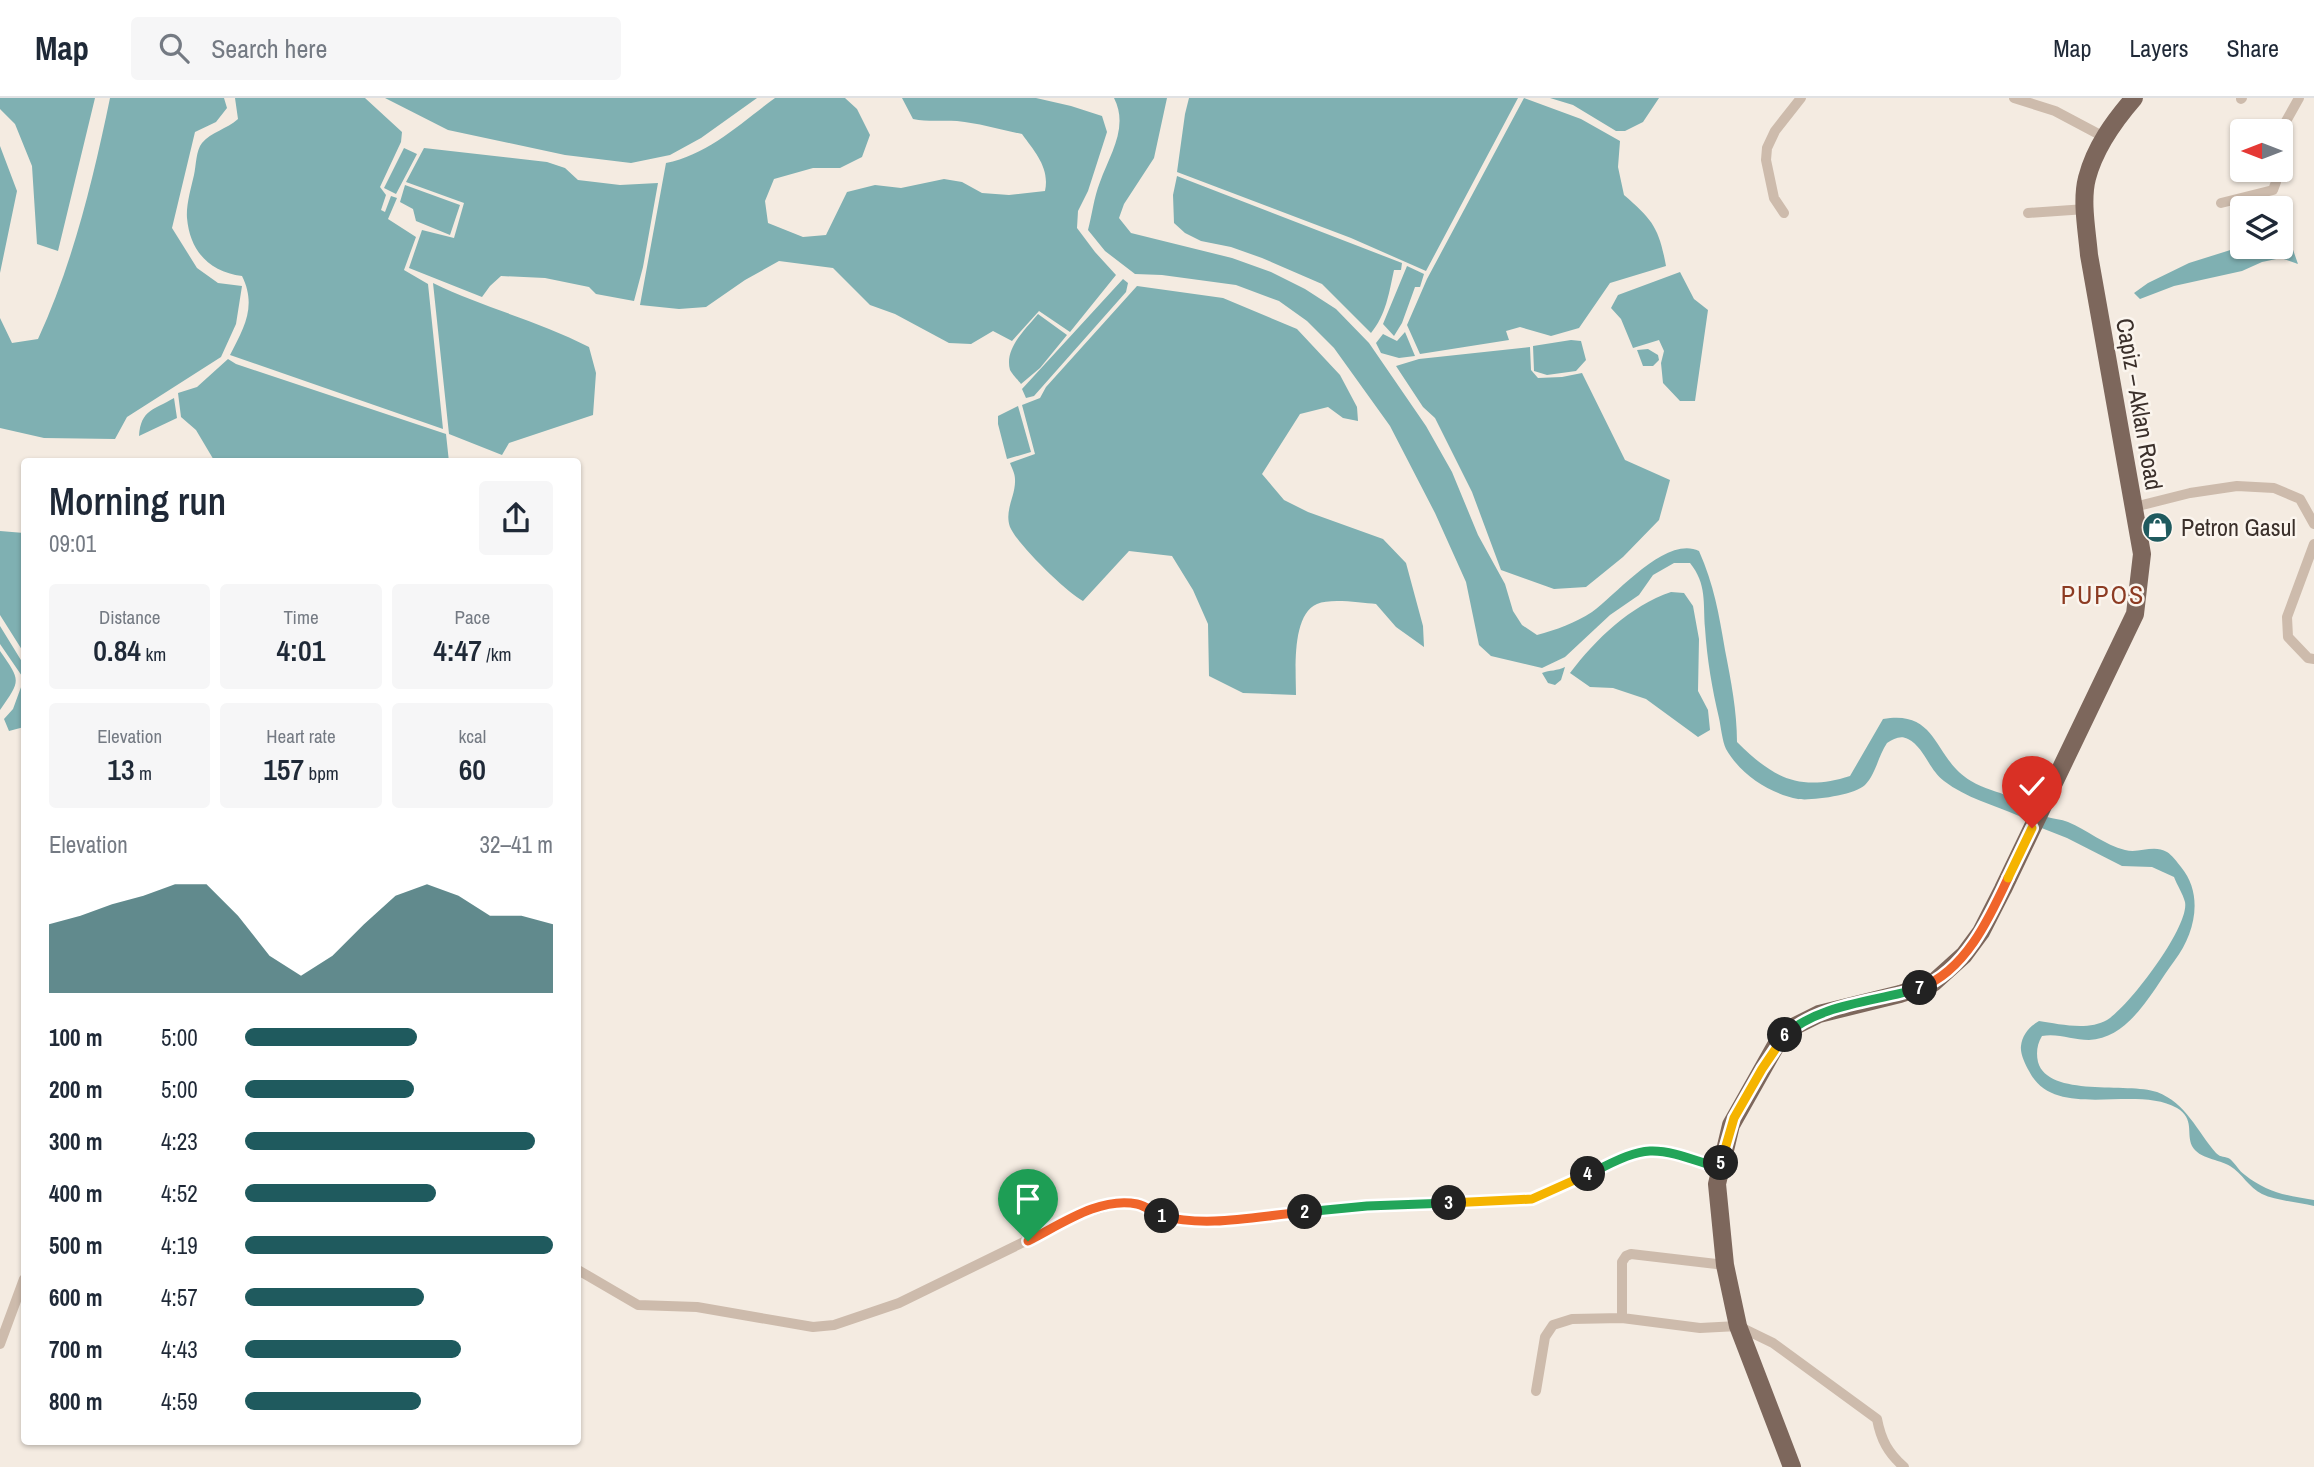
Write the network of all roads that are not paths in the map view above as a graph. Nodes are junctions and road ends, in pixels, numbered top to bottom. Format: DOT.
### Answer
graph roads {
  1 [pos="1801,98"];
  2 [pos="2014,98"];
  3 [pos="2134,98"];
  4 [pos="2299,98"];
  5 [pos="2287,119"];
  6 [pos="2104,137"];
  7 [pos="2276,182"];
  8 [pos="2221,203"];
  9 [pos="2086,209"];
  10 [pos="2028,213"];
  11 [pos="1784,214"];
  12 [pos="2134,507"];
  13 [pos="2314,524"];
  14 [pos="2314,544"];
  15 [pos="2314,659"];
  16 [pos="1720,1168"];
  17 [pos="1726,1265"];
  18 [pos="581,1272"];
  19 [pos="21,1287"];
  20 [pos="1622,1318"];
  21 [pos="1738,1326"];
  22 [pos="0,1344"];
  23 [pos="1535,1391"];
  24 [pos="1793,1467"];
  25 [pos="1904,1467"];
  1 -- 11 [label="street"];
  2 -- 6 [label="street"];
  3 -- 6 [label="main road, Capiz – Aklan Road"];
  4 -- 5 [label="street"];
  6 -- 9 [label="main road, Capiz – Aklan Road"];
  7 -- 8 [label="street"];
  9 -- 10 [label="street"];
  9 -- 12 [label="main road, Capiz – Aklan Road"];
  12 -- 13 [label="street"];
  12 -- 16 [label="main road, Capiz – Aklan Road"];
  14 -- 15 [label="street"];
  16 -- 17 [label="main road, Capiz – Aklan Road"];
  16 -- 18 [label="street"];
  17 -- 20 [label="street"];
  17 -- 21 [label="main road, Capiz – Aklan Road"];
  19 -- 22 [label="street"];
  20 -- 21 [label="street"];
  20 -- 23 [label="street"];
  21 -- 24 [label="main road, Capiz – Aklan Road"];
  21 -- 25 [label="street"];
}
